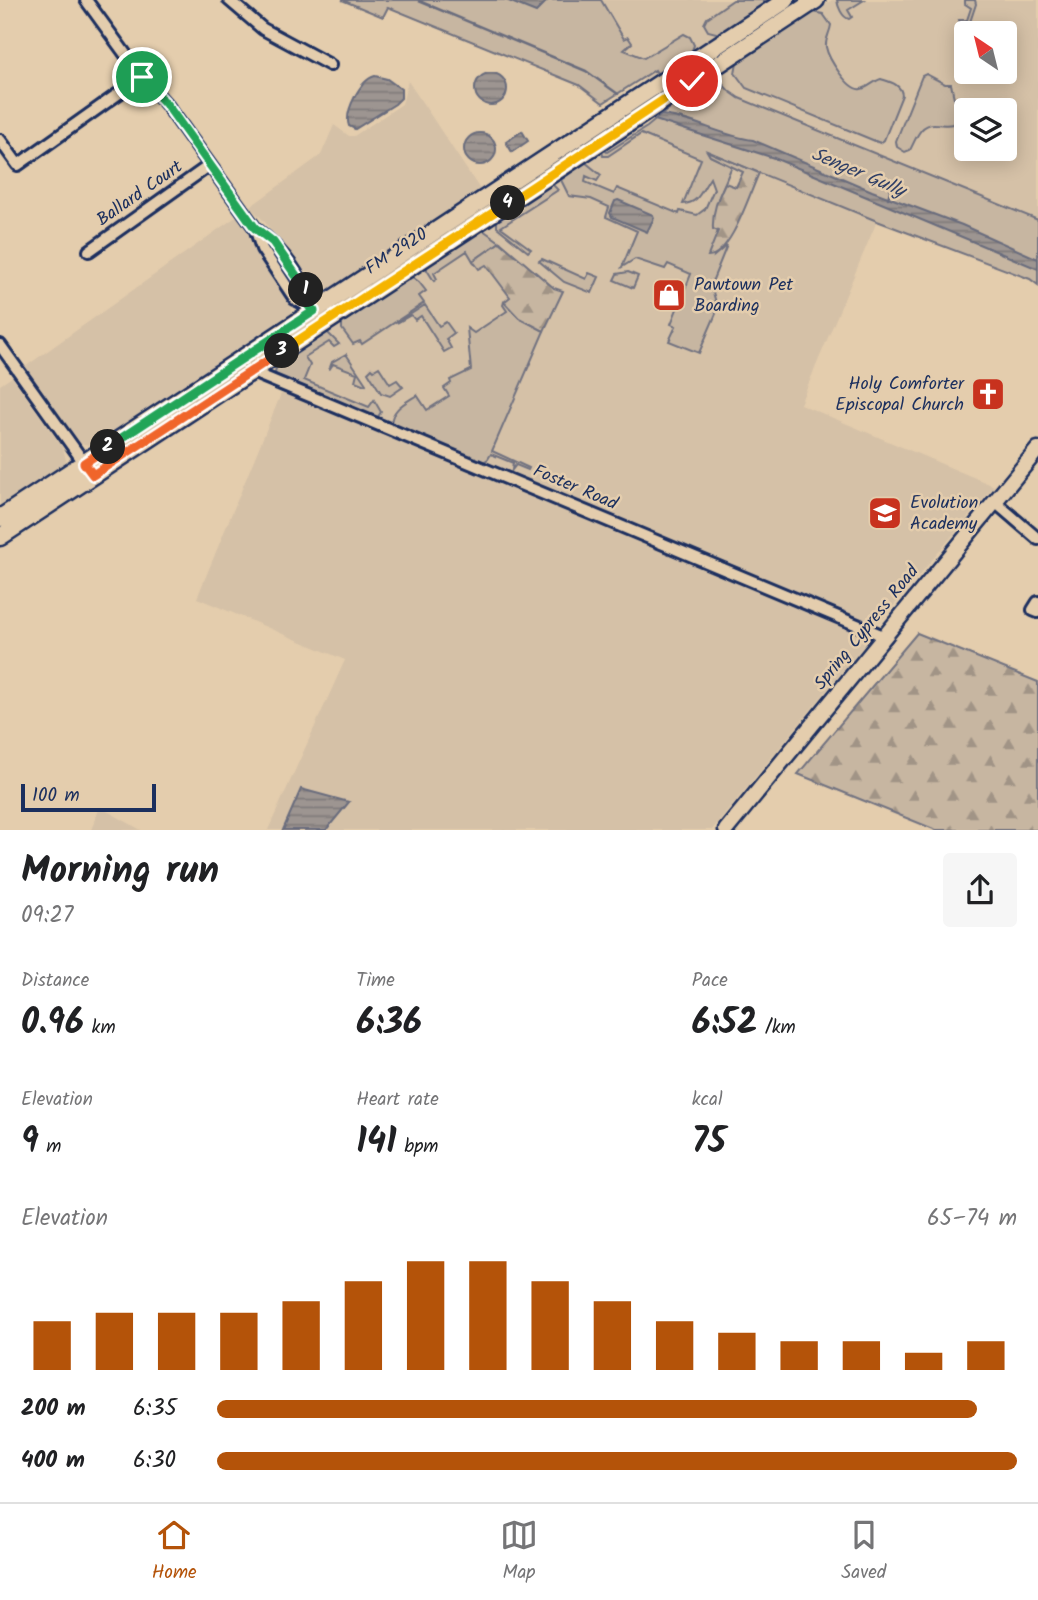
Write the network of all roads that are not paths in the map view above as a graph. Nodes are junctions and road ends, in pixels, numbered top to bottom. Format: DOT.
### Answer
graph roads {
  1 [pos="86,0"];
  2 [pos="229,0"];
  3 [pos="786,0"];
  4 [pos="816,0"];
  5 [pos="330,65"];
  6 [pos="687,75"];
  7 [pos="142,77"];
  8 [pos="596,135"];
  9 [pos="0,140"];
  10 [pos="210,165"];
  11 [pos="89,251"];
  12 [pos="311,308"];
  13 [pos="0,345"];
  14 [pos="250,371"];
  15 [pos="1038,449"];
  16 [pos="88,469"];
  17 [pos="995,502"];
  18 [pos="0,518"];
  19 [pos="0,537"];
  20 [pos="1038,538"];
  21 [pos="886,637"];
  22 [pos="726,830"];
  1 -- 7 [label="street"];
  2 -- 5 [label="street"];
  3 -- 6 [label="main road, FM 2920 / FM 2920"];
  4 -- 6 [label="main road, FM 2920 / FM 2920"];
  6 -- 8 [label="main road, FM 2920 / FM 2920"];
  7 -- 9 [label="street"];
  7 -- 10 [label="street"];
  8 -- 12 [label="main road, FM 2920 / FM 2920"];
  8 -- 14 [label="main road, FM 2920 / FM 2920"];
  10 -- 11 [label="street, Ballard Court"];
  10 -- 12 [label="street"];
  12 -- 16 [label="main road, FM 2920 / FM 2920"];
  13 -- 16 [label="street"];
  14 -- 16 [label="main road, FM 2920 / FM 2920"];
  14 -- 21 [label="street, Foster Road"];
  15 -- 17 [label="main road, Spring Cypress Road"];
  16 -- 18 [label="main road, FM 2920 / FM 2920"];
  16 -- 19 [label="main road, FM 2920 / FM 2920"];
  17 -- 20 [label="street"];
  17 -- 21 [label="main road, Spring Cypress Road"];
  21 -- 22 [label="main road, Spring Cypress Road"];
}
